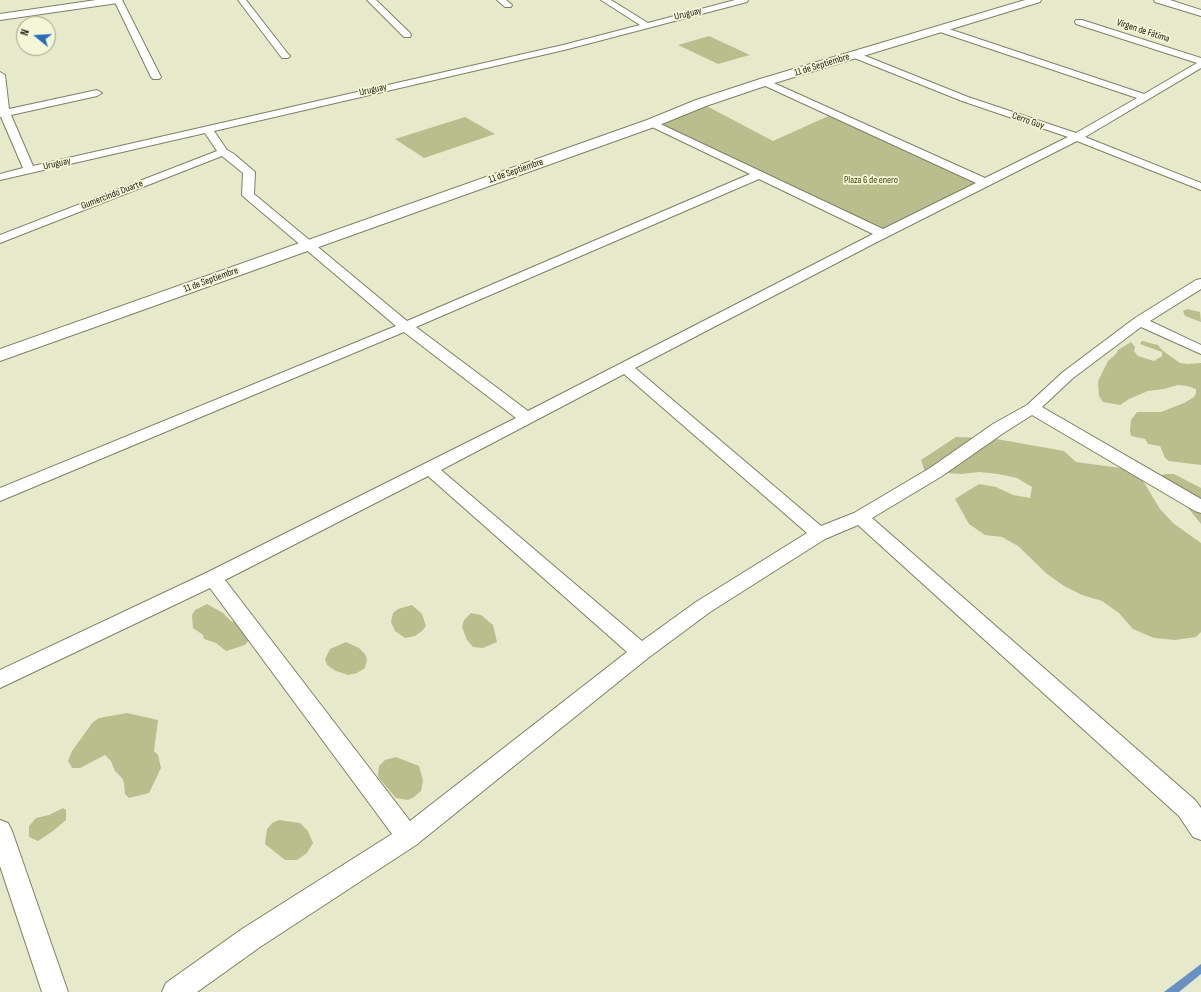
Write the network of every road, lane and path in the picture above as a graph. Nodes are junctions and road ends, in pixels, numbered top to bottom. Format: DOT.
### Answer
graph roads {
  1 [pos="118,0"];
  2 [pos="242,0"];
  3 [pos="371,0"];
  4 [pos="501,0"];
  5 [pos="605,0"];
  6 [pos="744,0"];
  7 [pos="1036,0"];
  8 [pos="1159,0"];
  9 [pos="508,6"];
  10 [pos="1201,13"];
  11 [pos="0,17"];
  12 [pos="1079,22"];
  13 [pos="646,25"];
  14 [pos="940,29"];
  15 [pos="407,35"];
  16 [pos="855,55"];
  17 [pos="285,56"];
  18 [pos="1201,61"];
  19 [pos="1201,64"];
  20 [pos="0,75"];
  21 [pos="156,77"];
  22 [pos="764,82"];
  23 [pos="97,93"];
  24 [pos="1144,97"];
  25 [pos="2,114"];
  26 [pos="652,123"];
  27 [pos="208,129"];
  28 [pos="1077,137"];
  29 [pos="223,152"];
  30 [pos="29,170"];
  31 [pos="758,174"];
  32 [pos="0,177"];
  33 [pos="986,182"];
  34 [pos="1201,187"];
  35 [pos="883,234"];
  36 [pos="0,238"];
  37 [pos="308,245"];
  38 [pos="1201,283"];
  39 [pos="1140,321"];
  40 [pos="406,327"];
  41 [pos="1201,350"];
  42 [pos="0,355"];
  43 [pos="626,368"];
  44 [pos="1032,408"];
  45 [pos="528,419"];
  46 [pos="430,469"];
  47 [pos="0,495"];
  48 [pos="1201,507"];
  49 [pos="860,517"];
  50 [pos="819,534"];
  51 [pos="213,578"];
  52 [pos="640,652"];
  53 [pos="0,679"];
  54 [pos="1201,829"];
  55 [pos="0,831"];
  56 [pos="408,837"];
  57 [pos="55,992"];
  58 [pos="175,992"];
  1 -- 11 [label="main road"];
  1 -- 21 [label="street"];
  2 -- 17 [label="street"];
  3 -- 15 [label="street"];
  4 -- 9 [label="street"];
  5 -- 13 [label="street"];
  6 -- 13 [label="street, Uruguay"];
  7 -- 14 [label="main road, 11 de Septiembre"];
  8 -- 10 [label="main road"];
  12 -- 18 [label="street, Virgen de Fátima"];
  13 -- 27 [label="street, Uruguay"];
  14 -- 16 [label="main road, 11 de Septiembre"];
  14 -- 24 [label="street"];
  16 -- 22 [label="main road, 11 de Septiembre"];
  16 -- 28 [label="street, Cerro Guy"];
  19 -- 24 [label="street"];
  20 -- 25 [label="street"];
  22 -- 26 [label="main road, 11 de Septiembre"];
  22 -- 33 [label="street"];
  23 -- 25 [label="street"];
  24 -- 28 [label="street"];
  25 -- 30 [label="street"];
  26 -- 31 [label="street"];
  26 -- 37 [label="main road, 11 de Septiembre"];
  27 -- 29 [label="street"];
  27 -- 30 [label="street, Uruguay"];
  28 -- 33 [label="street"];
  28 -- 34 [label="street, Cerro Guy"];
  29 -- 36 [label="street, Gumercindo Duarte"];
  29 -- 37 [label="street"];
  30 -- 32 [label="street, Uruguay"];
  31 -- 35 [label="street"];
  31 -- 40 [label="street"];
  33 -- 35 [label="street"];
  35 -- 43 [label="street"];
  37 -- 40 [label="street"];
  37 -- 42 [label="main road, 11 de Septiembre"];
  38 -- 39 [label="street"];
  39 -- 41 [label="street"];
  39 -- 44 [label="street"];
  40 -- 45 [label="street"];
  40 -- 47 [label="street"];
  43 -- 45 [label="street"];
  43 -- 50 [label="street"];
  44 -- 48 [label="street"];
  44 -- 49 [label="street"];
  45 -- 46 [label="street"];
  46 -- 51 [label="street"];
  46 -- 52 [label="street"];
  49 -- 50 [label="street"];
  49 -- 54 [label="street"];
  50 -- 52 [label="street"];
  51 -- 53 [label="street"];
  51 -- 56 [label="street"];
  52 -- 56 [label="street"];
  55 -- 57 [label="street"];
  56 -- 58 [label="street"];
}
